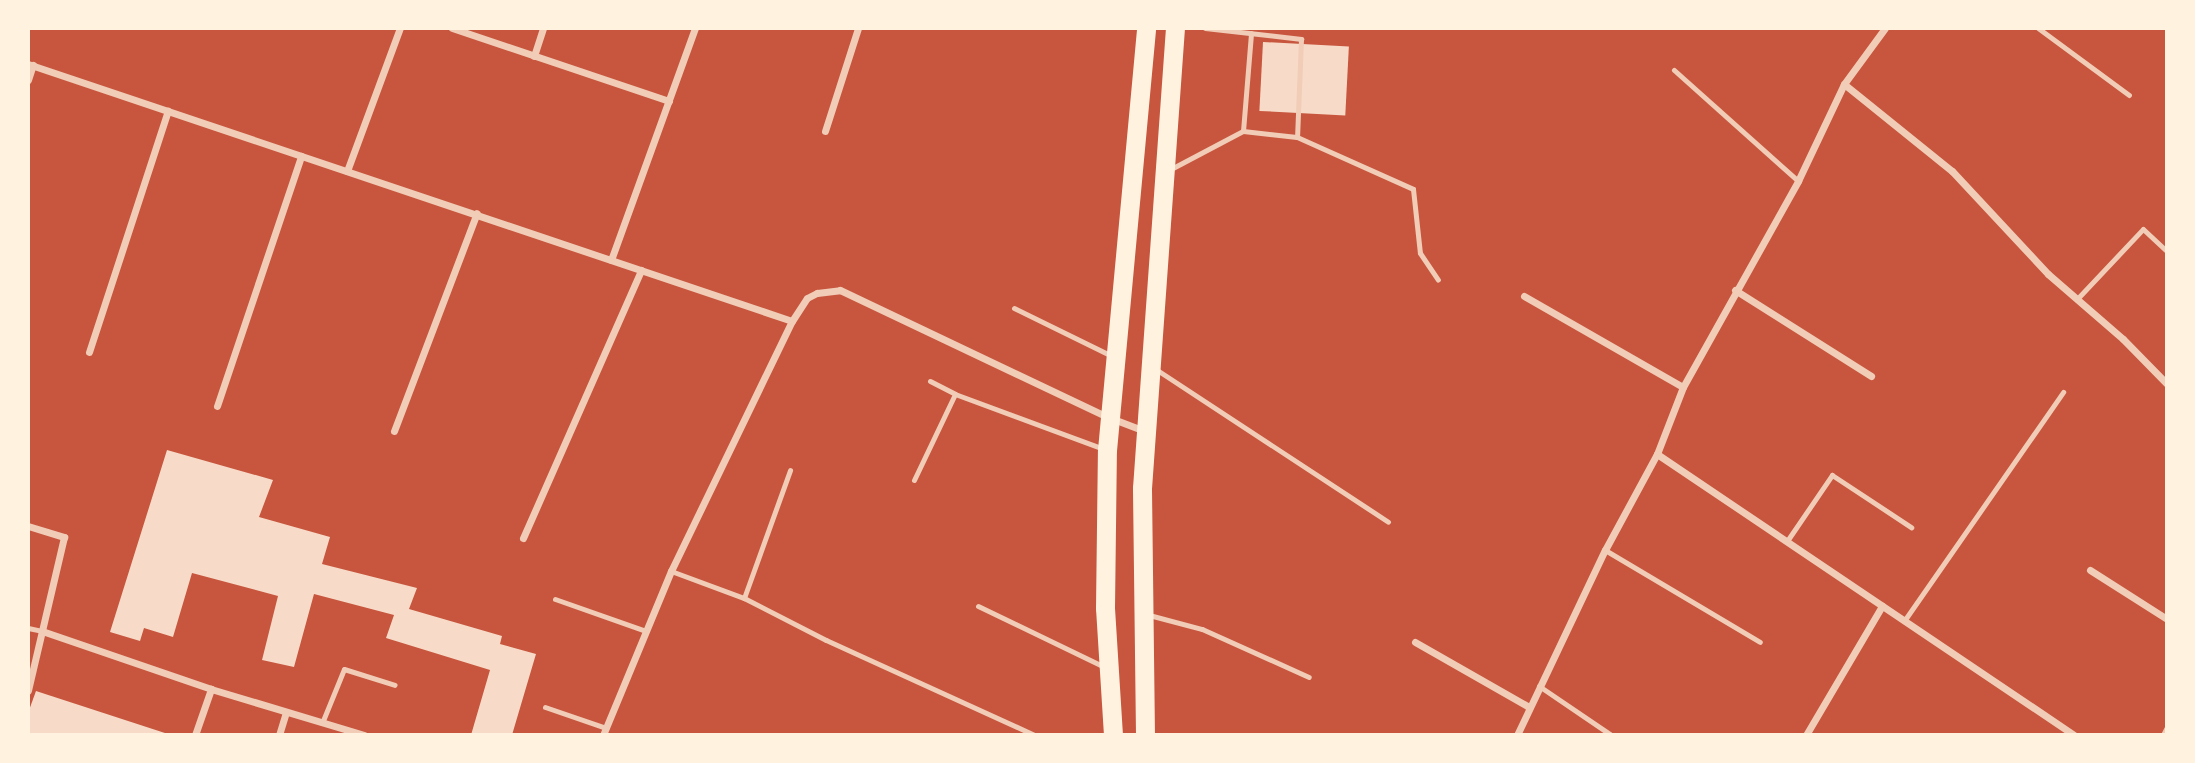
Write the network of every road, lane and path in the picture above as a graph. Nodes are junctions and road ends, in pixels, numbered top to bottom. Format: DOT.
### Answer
graph roads {
  1 [pos="400,28"];
  2 [pos="452,28"];
  3 [pos="543,28"];
  4 [pos="695,28"];
  5 [pos="858,28"];
  6 [pos="1146,28"];
  7 [pos="1175,28"];
  8 [pos="1205,28"];
  9 [pos="1885,28"];
  10 [pos="2038,28"];
  11 [pos="1251,33"];
  12 [pos="534,56"];
  13 [pos="30,65"];
  14 [pos="1674,70"];
  15 [pos="28,80"];
  16 [pos="1844,84"];
  17 [pos="2129,95"];
  18 [pos="669,101"];
  19 [pos="168,111"];
  20 [pos="825,131"];
  21 [pos="1243,131"];
  22 [pos="1297,136"];
  23 [pos="301,156"];
  24 [pos="347,171"];
  25 [pos="1165,172"];
  26 [pos="1798,181"];
  27 [pos="477,213"];
  28 [pos="2167,251"];
  29 [pos="611,260"];
  30 [pos="641,270"];
  31 [pos="1438,280"];
  32 [pos="1735,290"];
  33 [pos="1524,296"];
  34 [pos="2077,299"];
  35 [pos="1014,308"];
  36 [pos="792,321"];
  37 [pos="89,352"];
  38 [pos="1115,357"];
  39 [pos="1152,366"];
  40 [pos="1871,376"];
  41 [pos="930,381"];
  42 [pos="2167,384"];
  43 [pos="1683,387"];
  44 [pos="2063,392"];
  45 [pos="955,394"];
  46 [pos="217,405"];
  47 [pos="1108,417"];
  48 [pos="1144,430"];
  49 [pos="394,431"];
  50 [pos="1107,450"];
  51 [pos="1657,454"];
  52 [pos="790,470"];
  53 [pos="914,480"];
  54 [pos="1388,522"];
  55 [pos="28,526"];
  56 [pos="1911,527"];
  57 [pos="523,538"];
  58 [pos="1787,541"];
  59 [pos="1605,550"];
  60 [pos="2090,570"];
  61 [pos="671,571"];
  62 [pos="744,598"];
  63 [pos="555,599"];
  64 [pos="978,606"];
  65 [pos="1882,606"];
  66 [pos="1143,613"];
  67 [pos="2167,619"];
  68 [pos="1904,621"];
  69 [pos="28,628"];
  70 [pos="42,631"];
  71 [pos="646,631"];
  72 [pos="1415,642"];
  73 [pos="1760,642"];
  74 [pos="1108,669"];
  75 [pos="1309,677"];
  76 [pos="395,685"];
  77 [pos="1539,686"];
  78 [pos="211,689"];
  79 [pos="28,691"];
  80 [pos="545,707"];
  81 [pos="1529,708"];
  82 [pos="286,712"];
  83 [pos="322,723"];
  84 [pos="2167,729"];
  85 [pos="604,732"];
  86 [pos="195,735"];
  87 [pos="279,735"];
  88 [pos="364,735"];
  89 [pos="1034,735"];
  90 [pos="1113,735"];
  91 [pos="1144,735"];
  92 [pos="1517,735"];
  93 [pos="1611,735"];
  94 [pos="1806,735"];
  95 [pos="2074,735"];
  96 [pos="2164,735"];
  1 -- 24 [label="street"];
  2 -- 12 [label="street"];
  3 -- 12 [label="street"];
  4 -- 18 [label="street"];
  5 -- 20 [label="street"];
  6 -- 38 [label="highway"];
  7 -- 25 [label="highway"];
  8 -- 11 [label="lane"];
  9 -- 16 [label="street"];
  10 -- 17 [label="lane"];
  11 -- 21 [label="lane"];
  11 -- 22 [label="lane"];
  12 -- 18 [label="street"];
  13 -- 15 [label="street"];
  13 -- 19 [label="street"];
  14 -- 26 [label="lane"];
  16 -- 26 [label="street"];
  16 -- 34 [label="street"];
  18 -- 29 [label="street"];
  19 -- 23 [label="street"];
  19 -- 37 [label="street"];
  21 -- 22 [label="lane"];
  21 -- 25 [label="lane"];
  22 -- 31 [label="lane"];
  23 -- 24 [label="street"];
  23 -- 46 [label="street"];
  24 -- 27 [label="street"];
  25 -- 39 [label="highway"];
  26 -- 32 [label="street"];
  27 -- 29 [label="street"];
  27 -- 49 [label="street"];
  28 -- 34 [label="lane"];
  29 -- 30 [label="street"];
  30 -- 36 [label="street"];
  30 -- 57 [label="street"];
  32 -- 40 [label="street"];
  32 -- 43 [label="street"];
  33 -- 43 [label="street"];
  34 -- 42 [label="street"];
  35 -- 38 [label="lane"];
  36 -- 47 [label="street"];
  36 -- 61 [label="street"];
  38 -- 47 [label="highway"];
  39 -- 48 [label="highway"];
  39 -- 54 [label="lane"];
  41 -- 45 [label="lane"];
  43 -- 51 [label="street"];
  44 -- 68 [label="lane"];
  45 -- 50 [label="lane"];
  45 -- 53 [label="lane"];
  47 -- 48 [label="street"];
  47 -- 50 [label="highway"];
  48 -- 66 [label="highway"];
  50 -- 74 [label="highway"];
  51 -- 58 [label="street"];
  51 -- 59 [label="street"];
  52 -- 62 [label="lane"];
  55 -- 70 [label="street"];
  56 -- 58 [label="lane"];
  58 -- 65 [label="street"];
  59 -- 73 [label="lane"];
  59 -- 77 [label="street"];
  60 -- 67 [label="street"];
  61 -- 62 [label="lane"];
  61 -- 71 [label="street"];
  62 -- 89 [label="lane"];
  63 -- 71 [label="lane"];
  64 -- 74 [label="lane"];
  65 -- 68 [label="street"];
  65 -- 94 [label="street"];
  66 -- 75 [label="lane"];
  66 -- 91 [label="highway"];
  68 -- 95 [label="street"];
  69 -- 70 [label="lane"];
  70 -- 78 [label="street"];
  70 -- 79 [label="street"];
  71 -- 85 [label="street"];
  72 -- 81 [label="street"];
  74 -- 90 [label="highway"];
  76 -- 83 [label="lane"];
  77 -- 81 [label="street"];
  77 -- 93 [label="lane"];
  78 -- 82 [label="street"];
  78 -- 86 [label="street"];
  80 -- 85 [label="lane"];
  81 -- 92 [label="street"];
  82 -- 83 [label="street"];
  82 -- 87 [label="street"];
  83 -- 88 [label="street"];
  84 -- 96 [label="street"];
}
